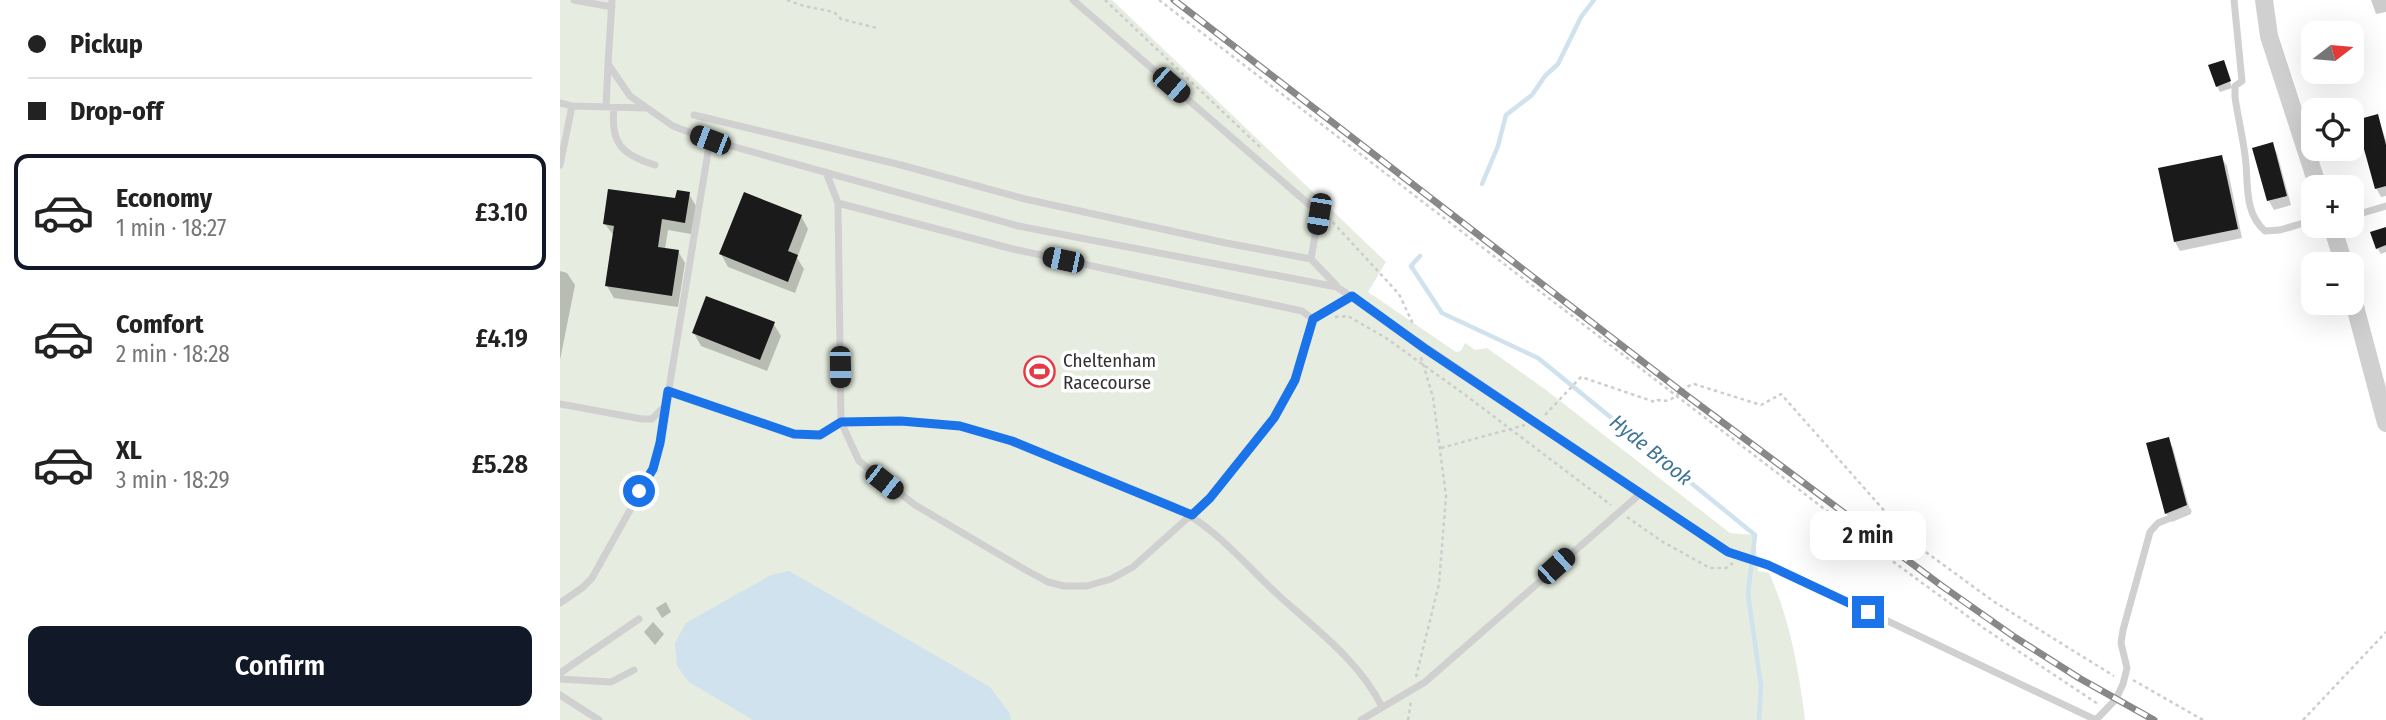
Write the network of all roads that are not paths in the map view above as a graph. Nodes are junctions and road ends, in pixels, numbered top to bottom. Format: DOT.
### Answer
graph roads {
  1 [pos="575,0"];
  2 [pos="1073,0"];
  3 [pos="2234,0"];
  4 [pos="2264,0"];
  5 [pos="612,4"];
  6 [pos="608,64"];
  7 [pos="560,103"];
  8 [pos="572,106"];
  9 [pos="610,107"];
  10 [pos="647,108"];
  11 [pos="694,115"];
  12 [pos="710,140"];
  13 [pos="560,165"];
  14 [pos="655,165"];
  15 [pos="826,172"];
  16 [pos="2314,175"];
  17 [pos="838,204"];
  18 [pos="2386,206"];
  19 [pos="2364,212"];
  20 [pos="2301,224"];
  21 [pos="1311,259"];
  22 [pos="1337,287"];
  23 [pos="1352,296"];
  24 [pos="2357,315"];
  25 [pos="1313,319"];
  26 [pos="668,391"];
  27 [pos="560,404"];
  28 [pos="666,404"];
  29 [pos="2386,420"];
  30 [pos="841,422"];
  31 [pos="1641,493"];
  32 [pos="2188,511"];
  33 [pos="1192,515"];
  34 [pos="560,603"];
  35 [pos="639,619"];
  36 [pos="634,670"];
  37 [pos="560,673"];
  38 [pos="560,679"];
  39 [pos="560,695"];
  40 [pos="1382,707"];
  41 [pos="599,720"];
  42 [pos="1361,720"];
  43 [pos="2096,720"];
  1 -- 5 [label="lane"];
  2 -- 21 [label="lane"];
  3 -- 20 [label="lane"];
  4 -- 16 [label="street"];
  5 -- 6 [label="lane"];
  6 -- 9 [label="lane"];
  6 -- 10 [label="lane"];
  7 -- 8 [label="lane"];
  8 -- 9 [label="lane"];
  8 -- 13 [label="lane"];
  9 -- 10 [label="lane"];
  9 -- 14 [label="lane"];
  10 -- 12 [label="lane"];
  11 -- 21 [label="lane"];
  12 -- 15 [label="lane"];
  12 -- 26 [label="lane"];
  15 -- 17 [label="lane"];
  15 -- 22 [label="lane"];
  17 -- 25 [label="lane"];
  17 -- 30 [label="lane"];
  18 -- 19 [label="lane"];
  21 -- 22 [label="lane"];
  22 -- 23 [label="lane"];
  23 -- 25 [label="lane"];
  23 -- 31 [label="lane"];
  24 -- 29 [label="street"];
  25 -- 33 [label="lane"];
  26 -- 28 [label="lane"];
  26 -- 30 [label="lane"];
  27 -- 28 [label="lane"];
  28 -- 34 [label="lane"];
  30 -- 33 [label="lane"];
  30 -- 33 [label="lane"];
  31 -- 40 [label="lane"];
  31 -- 43 [label="lane"];
  32 -- 43 [label="lane"];
  33 -- 40 [label="lane"];
  35 -- 37 [label="lane"];
  36 -- 38 [label="lane"];
  39 -- 41 [label="lane"];
  40 -- 42 [label="lane"];
}
